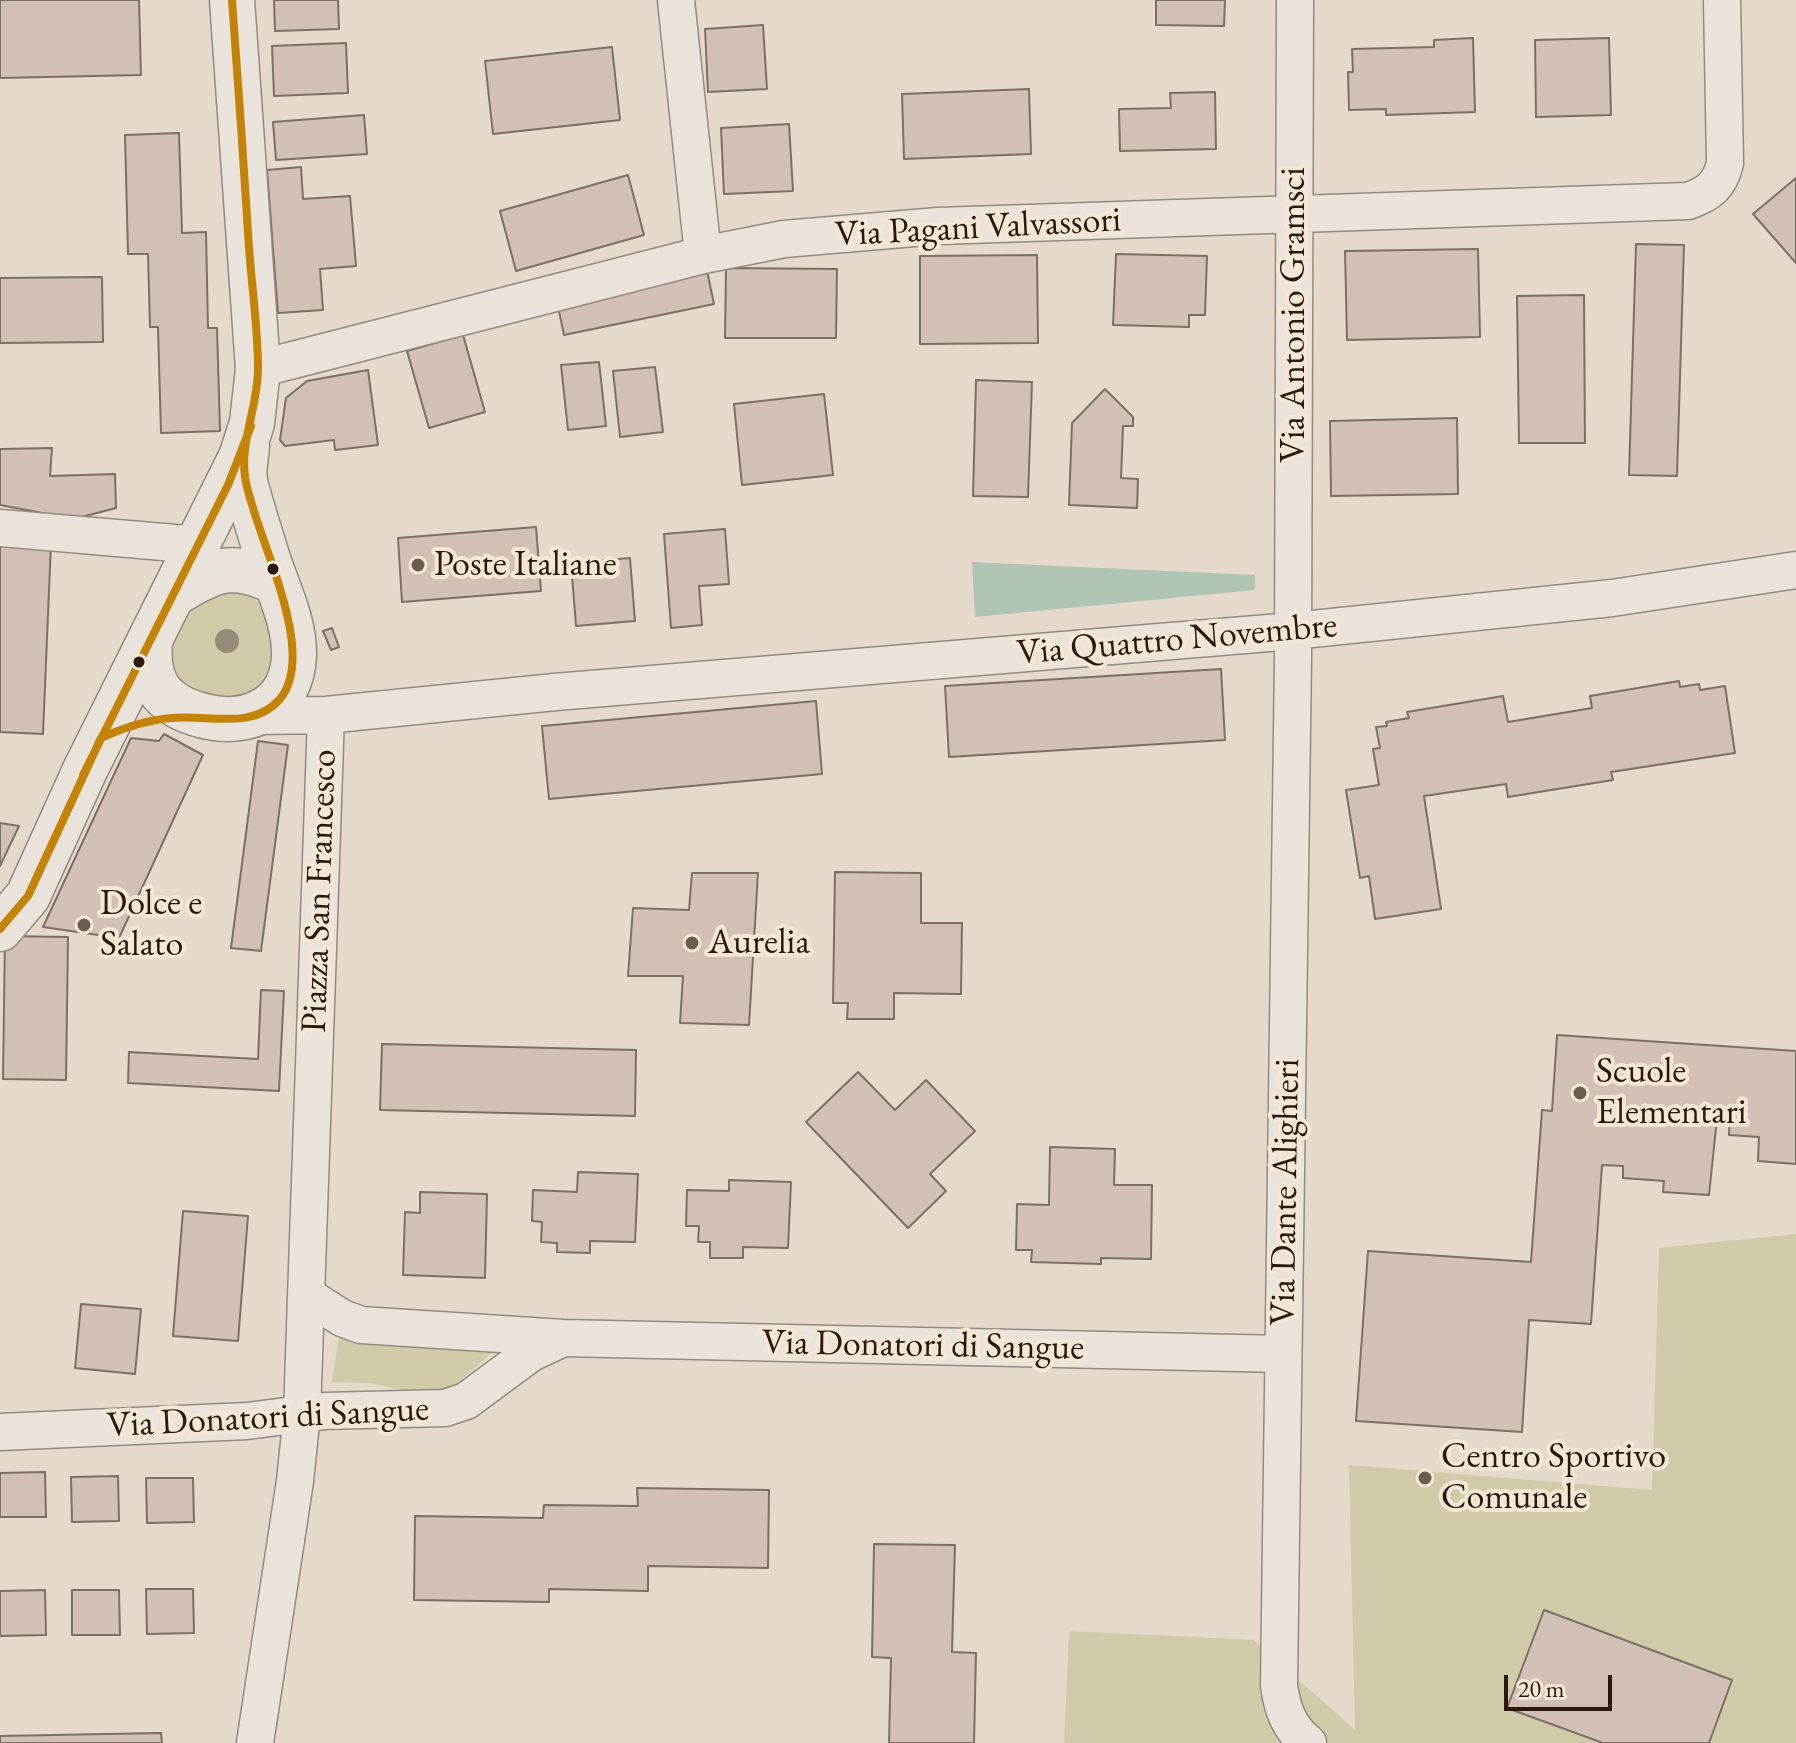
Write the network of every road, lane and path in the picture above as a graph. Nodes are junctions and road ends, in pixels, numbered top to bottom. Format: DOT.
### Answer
graph roads {
  1 [pos="232,0"];
  2 [pos="676,0"];
  3 [pos="1295,0"];
  4 [pos="1722,0"];
  5 [pos="1294,216"];
  6 [pos="703,255"];
  7 [pos="258,369"];
  8 [pos="248,435"];
  9 [pos="0,528"];
  10 [pos="198,545"];
  11 [pos="1796,570"];
  12 [pos="273,585"];
  13 [pos="174,594"];
  14 [pos="1293,631"];
  15 [pos="150,641"];
  16 [pos="294,655"];
  17 [pos="555,692"];
  18 [pos="326,715"];
  19 [pos="256,716"];
  20 [pos="208,717"];
  21 [pos="101,738"];
  22 [pos="0,929"];
  23 [pos="308,1296"];
  24 [pos="563,1338"];
  25 [pos="1283,1354"];
  26 [pos="302,1414"];
  27 [pos="0,1432"];
  28 [pos="255,1743"];
  29 [pos="1308,1743"];
  1 -- 7 [label="street"];
  2 -- 6 [label="street"];
  3 -- 5 [label="street, Via Antonio Gramsci"];
  4 -- 5 [label="street, Via Pagani Valvassori"];
  5 -- 6 [label="street, Via Pagani Valvassori"];
  5 -- 14 [label="street, Via Antonio Gramsci"];
  6 -- 7 [label="street, Via Pagani Valvassori"];
  7 -- 8 [label="street"];
  8 -- 10 [label="street"];
  8 -- 12 [label="street"];
  9 -- 10 [label="street"];
  10 -- 12 [label="street"];
  10 -- 13 [label="street"];
  11 -- 14 [label="street, Via Quattro Novembre"];
  12 -- 13 [label="street"];
  12 -- 16 [label="street"];
  13 -- 15 [label="street"];
  14 -- 17 [label="street, Via Quattro Novembre"];
  14 -- 25 [label="street, Via Dante Alighieri"];
  15 -- 20 [label="street"];
  15 -- 21 [label="street"];
  16 -- 18 [label="street"];
  16 -- 19 [label="street"];
  17 -- 18 [label="street, Piazza San Francesco"];
  18 -- 19 [label="street"];
  18 -- 23 [label="street, Piazza San Francesco"];
  19 -- 20 [label="street"];
  20 -- 21 [label="street"];
  21 -- 22 [label="street"];
  23 -- 24 [label="street, Via Donatori di Sangue"];
  23 -- 26 [label="street, Piazza San Francesco"];
  24 -- 25 [label="street, Via Donatori di Sangue"];
  24 -- 26 [label="street, Via Donatori di Sangue"];
  25 -- 29 [label="street, Via Dante Alighieri"];
  26 -- 27 [label="street, Via Donatori di Sangue"];
  26 -- 28 [label="street, Piazza San Francesco"];
}
